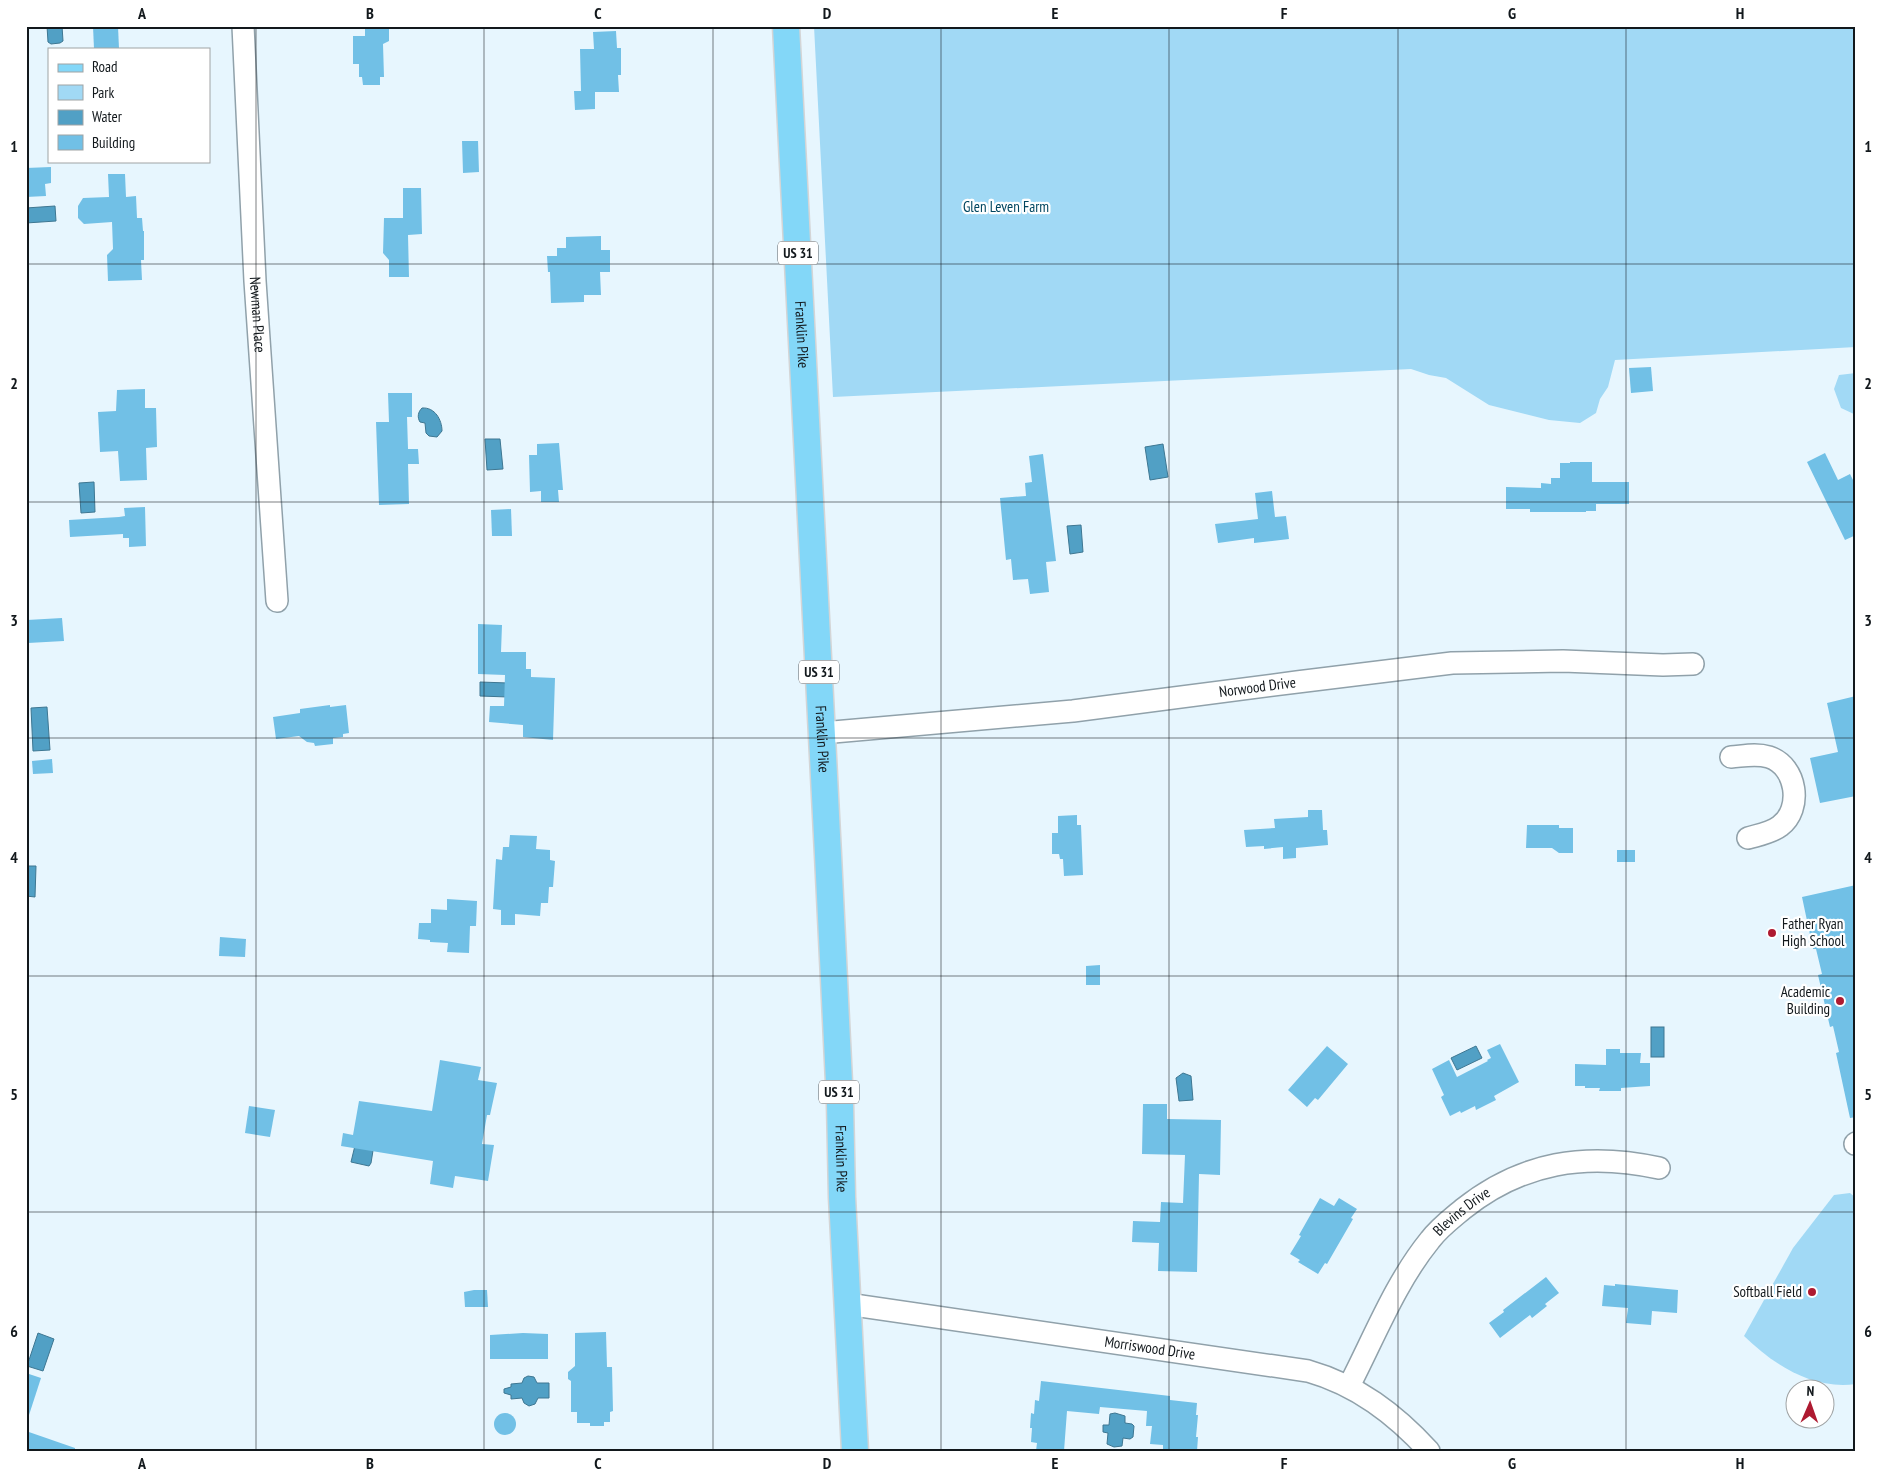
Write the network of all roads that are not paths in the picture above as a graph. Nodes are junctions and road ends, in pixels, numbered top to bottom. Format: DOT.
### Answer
graph roads {
  1 [pos="243,26"];
  2 [pos="786,26"];
  3 [pos="276,601"];
  4 [pos="1693,664"];
  5 [pos="822,733"];
  6 [pos="1731,757"];
  7 [pos="1748,838"];
  8 [pos="1659,1168"];
  9 [pos="847,1304"];
  10 [pos="1349,1386"];
  11 [pos="855,1451"];
  12 [pos="1429,1451"];
  1 -- 3 [label="street, Newman Place"];
  2 -- 5 [label="main road, Franklin Pike / US 31"];
  4 -- 5 [label="street, Norwood Drive"];
  5 -- 9 [label="main road, Franklin Pike / US 31"];
  6 -- 7 [label="street"];
  8 -- 10 [label="street, Blevins Drive"];
  9 -- 10 [label="street, Morriswood Drive"];
  9 -- 11 [label="main road, Franklin Pike / US 31"];
  10 -- 12 [label="street, Morriswood Drive"];
}
